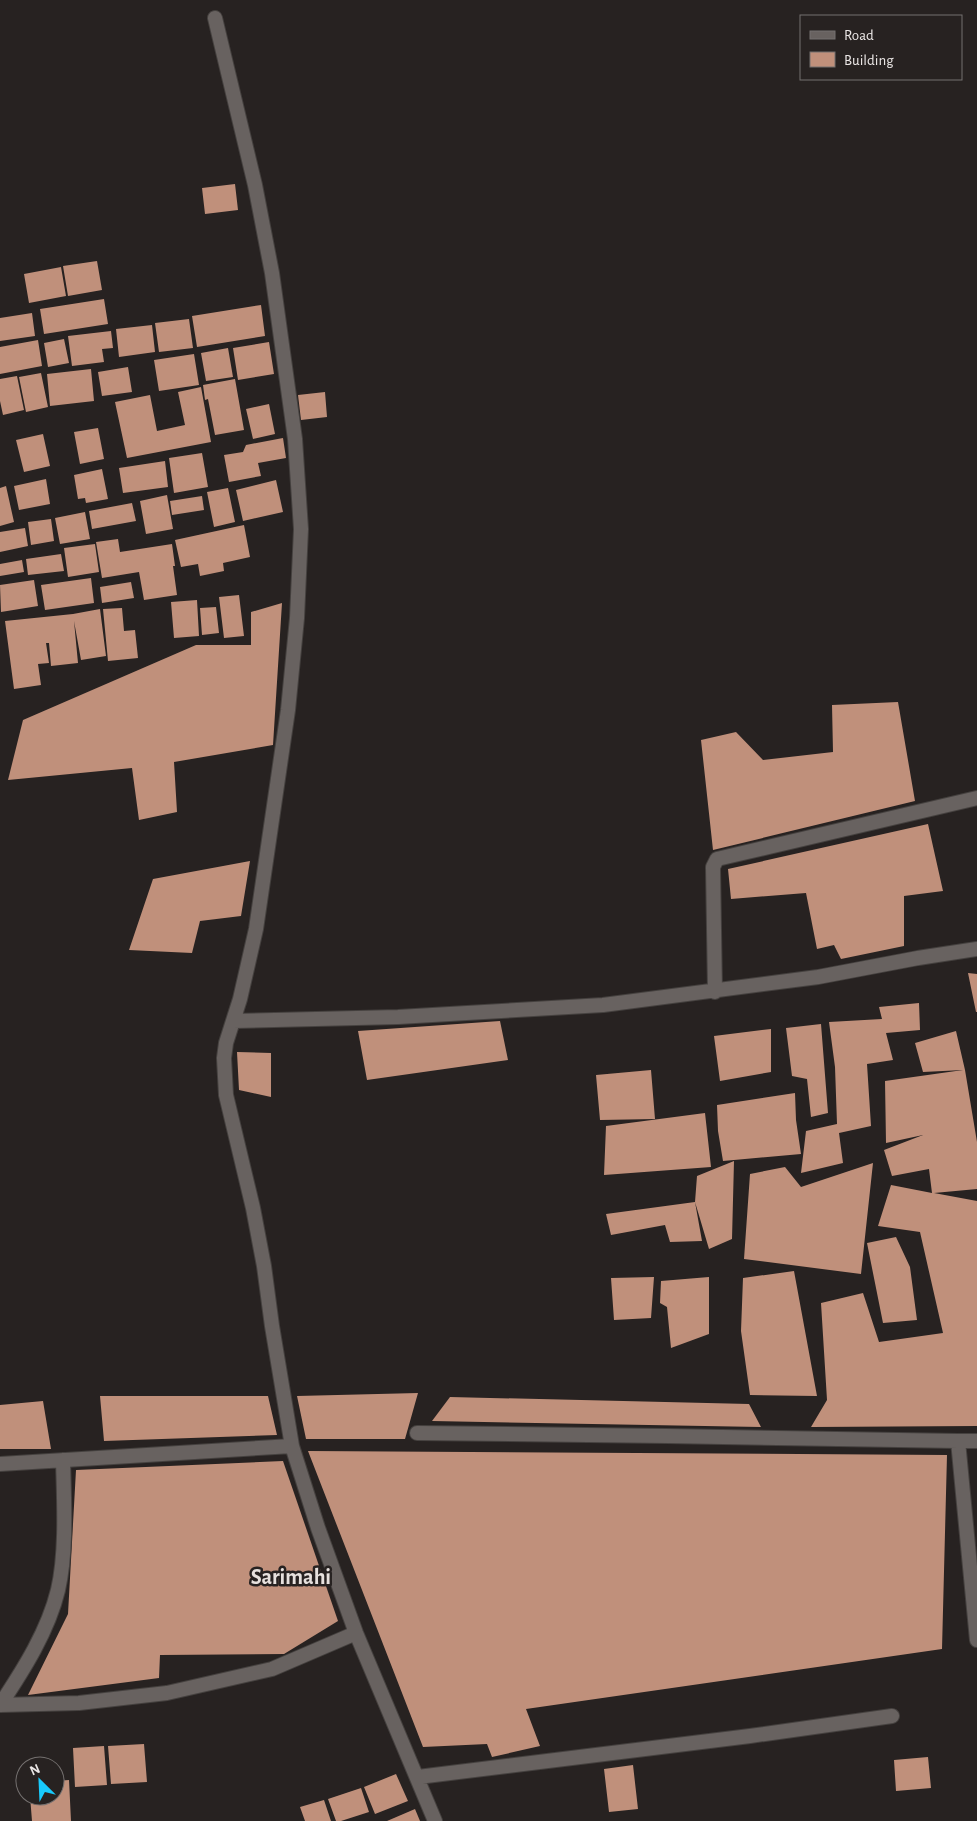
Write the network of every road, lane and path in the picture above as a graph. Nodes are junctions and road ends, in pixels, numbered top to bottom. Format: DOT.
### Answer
graph roads {
  1 [pos="215,18"];
  2 [pos="977,798"];
  3 [pos="977,949"];
  4 [pos="715,992"];
  5 [pos="234,1021"];
  6 [pos="417,1433"];
  7 [pos="958,1441"];
  8 [pos="977,1441"];
  9 [pos="292,1446"];
  10 [pos="64,1460"];
  11 [pos="0,1464"];
  12 [pos="356,1633"];
  13 [pos="977,1640"];
  14 [pos="0,1705"];
  15 [pos="892,1716"];
  16 [pos="418,1777"];
  17 [pos="435,1821"];
  1 -- 5 [label="street"];
  2 -- 4 [label="street"];
  3 -- 4 [label="street"];
  4 -- 5 [label="street"];
  5 -- 9 [label="street"];
  6 -- 7 [label="street"];
  7 -- 8 [label="street"];
  7 -- 13 [label="street"];
  9 -- 10 [label="street"];
  9 -- 12 [label="street"];
  10 -- 11 [label="street"];
  10 -- 14 [label="street"];
  12 -- 14 [label="street"];
  12 -- 16 [label="street"];
  15 -- 16 [label="street"];
  16 -- 17 [label="street"];
}
